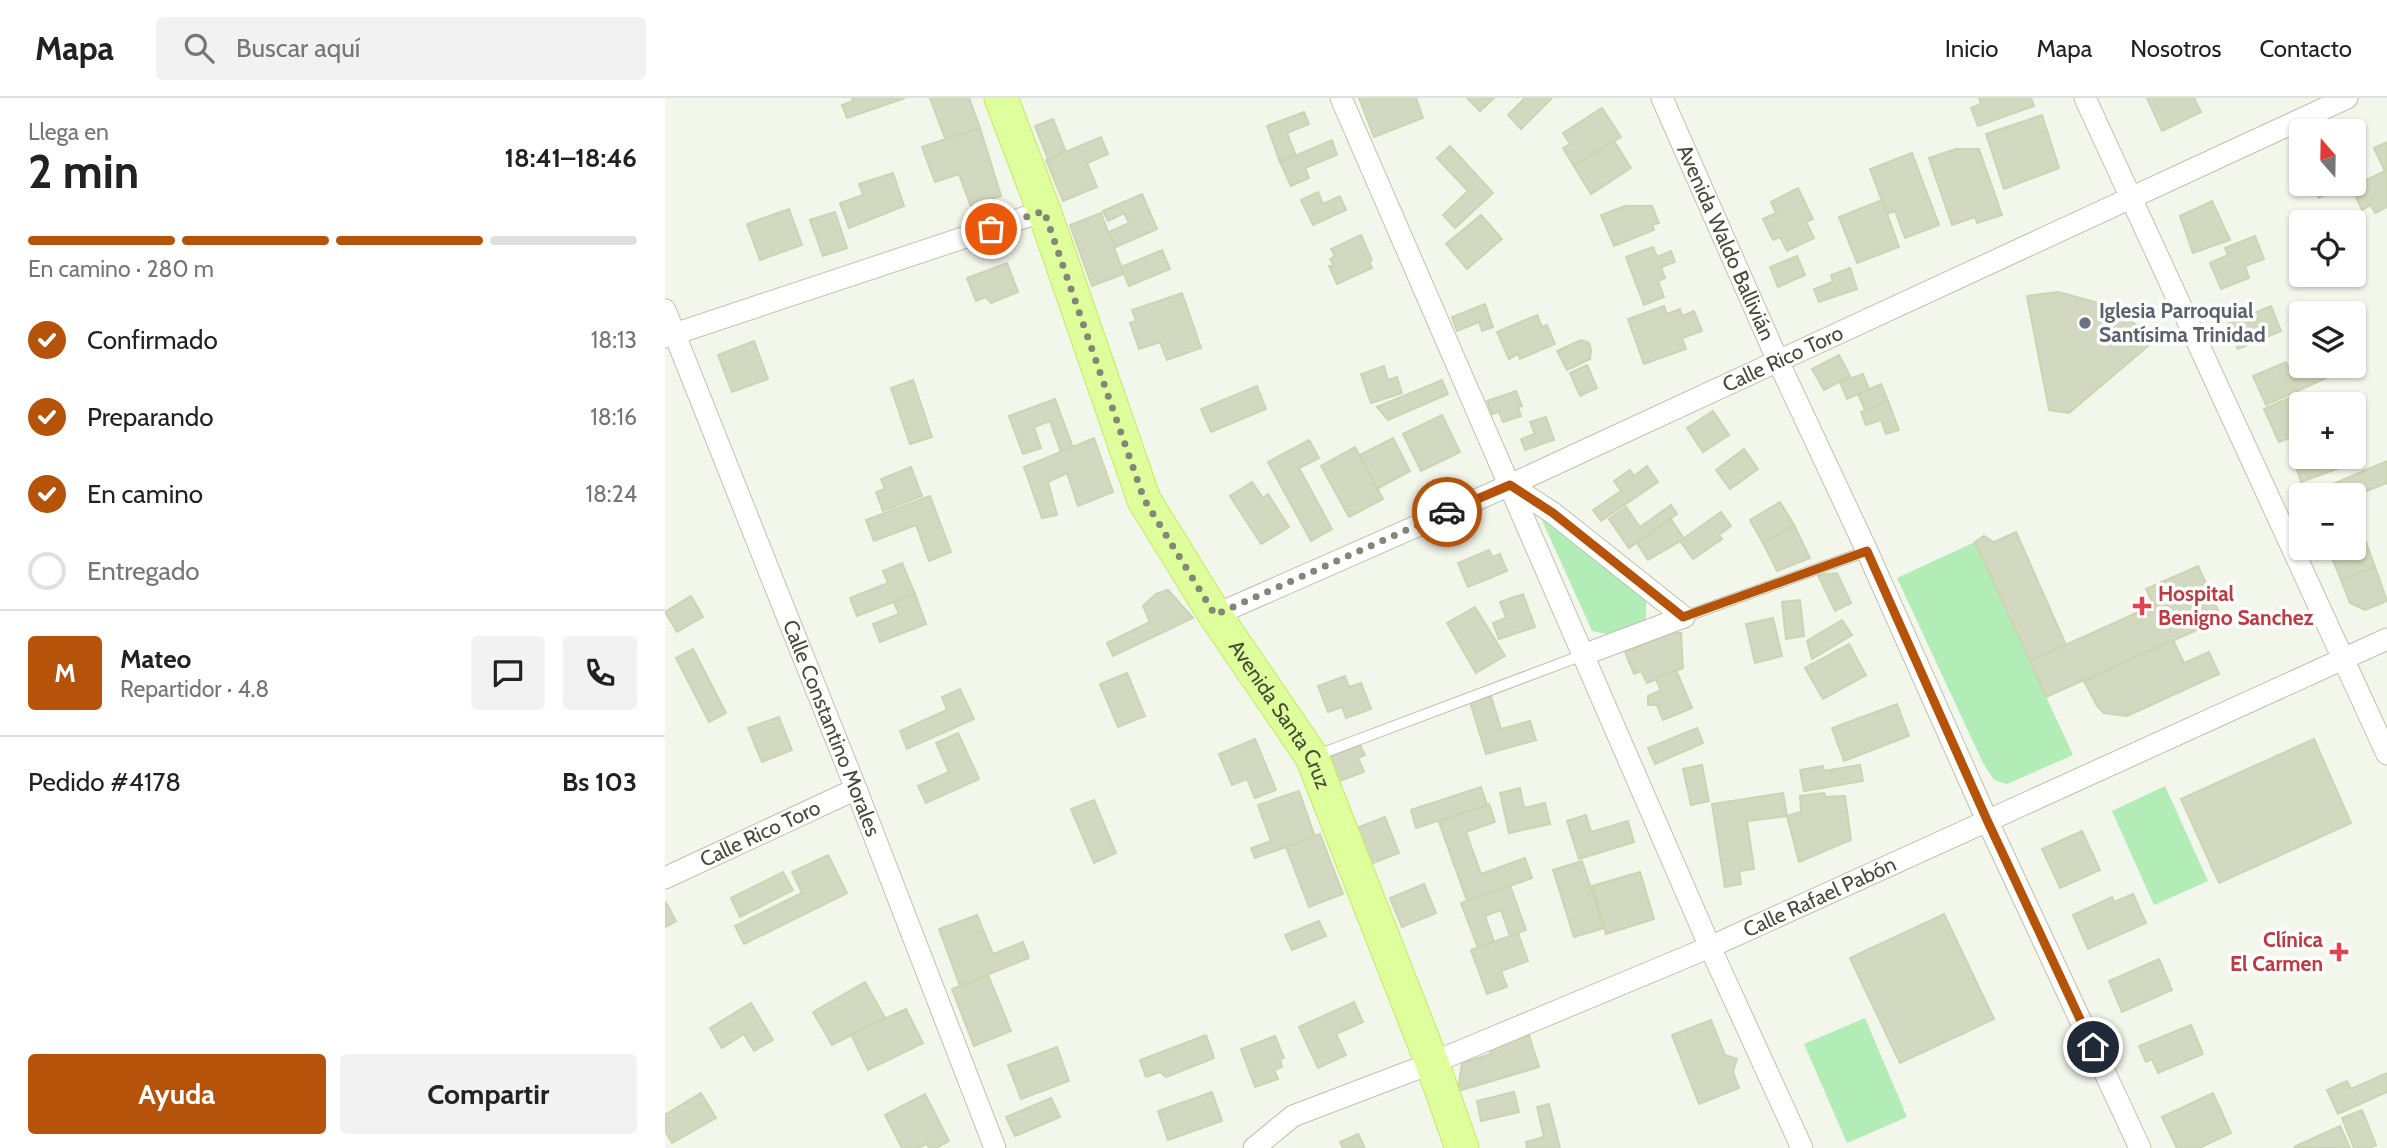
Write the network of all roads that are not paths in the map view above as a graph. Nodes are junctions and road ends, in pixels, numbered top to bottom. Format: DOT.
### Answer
graph roads {
  1 [pos="1000,98"];
  2 [pos="1341,98"];
  3 [pos="1662,98"];
  4 [pos="2085,98"];
  5 [pos="2347,98"];
  6 [pos="2131,198"];
  7 [pos="1044,211"];
  8 [pos="665,310"];
  9 [pos="669,335"];
  10 [pos="1778,361"];
  11 [pos="1510,485"];
  12 [pos="1867,551"];
  13 [pos="1215,615"];
  14 [pos="1683,617"];
  15 [pos="2387,639"];
  16 [pos="1583,655"];
  17 [pos="2343,659"];
  18 [pos="2387,754"];
  19 [pos="1312,757"];
  20 [pos="856,789"];
  21 [pos="1987,820"];
  22 [pos="665,878"];
  23 [pos="1710,947"];
  24 [pos="1432,1063"];
  25 [pos="995,1148"];
  26 [pos="1254,1148"];
  27 [pos="1462,1148"];
  28 [pos="1802,1148"];
  29 [pos="2140,1148"];
  1 -- 7 [label="main road, Avenida Santa Cruz"];
  2 -- 11 [label="street"];
  3 -- 10 [label="street, Avenida Waldo Ballivián"];
  4 -- 6 [label="street"];
  5 -- 6 [label="street, Calle Rico Toro"];
  6 -- 10 [label="street, Calle Rico Toro"];
  6 -- 17 [label="street"];
  7 -- 9 [label="street"];
  7 -- 13 [label="main road, Avenida Santa Cruz"];
  8 -- 9 [label="street, Calle Constantino Morales"];
  9 -- 20 [label="street, Calle Constantino Morales"];
  10 -- 11 [label="street, Calle Rico Toro"];
  10 -- 12 [label="street, Avenida Waldo Ballivián"];
  11 -- 13 [label="street, Calle Rico Toro"];
  11 -- 14 [label="street"];
  11 -- 16 [label="street"];
  12 -- 14 [label="lane"];
  12 -- 21 [label="street, Avenida Waldo Ballivián"];
  13 -- 19 [label="main road, Avenida Santa Cruz"];
  14 -- 16 [label="street"];
  15 -- 17 [label="street, Calle Rafael Pabón"];
  16 -- 19 [label="lane"];
  16 -- 23 [label="street"];
  17 -- 18 [label="street"];
  17 -- 21 [label="street, Calle Rafael Pabón"];
  19 -- 24 [label="main road, Avenida Santa Cruz"];
  20 -- 22 [label="street, Calle Rico Toro"];
  20 -- 25 [label="street, Calle Constantino Morales"];
  21 -- 23 [label="street, Calle Rafael Pabón"];
  21 -- 29 [label="street, Avenida Waldo Ballivián"];
  23 -- 24 [label="street, Calle Rafael Pabón"];
  23 -- 28 [label="street"];
  24 -- 26 [label="street, Calle Rafael Pabón"];
  24 -- 27 [label="main road, Avenida Santa Cruz"];
}
